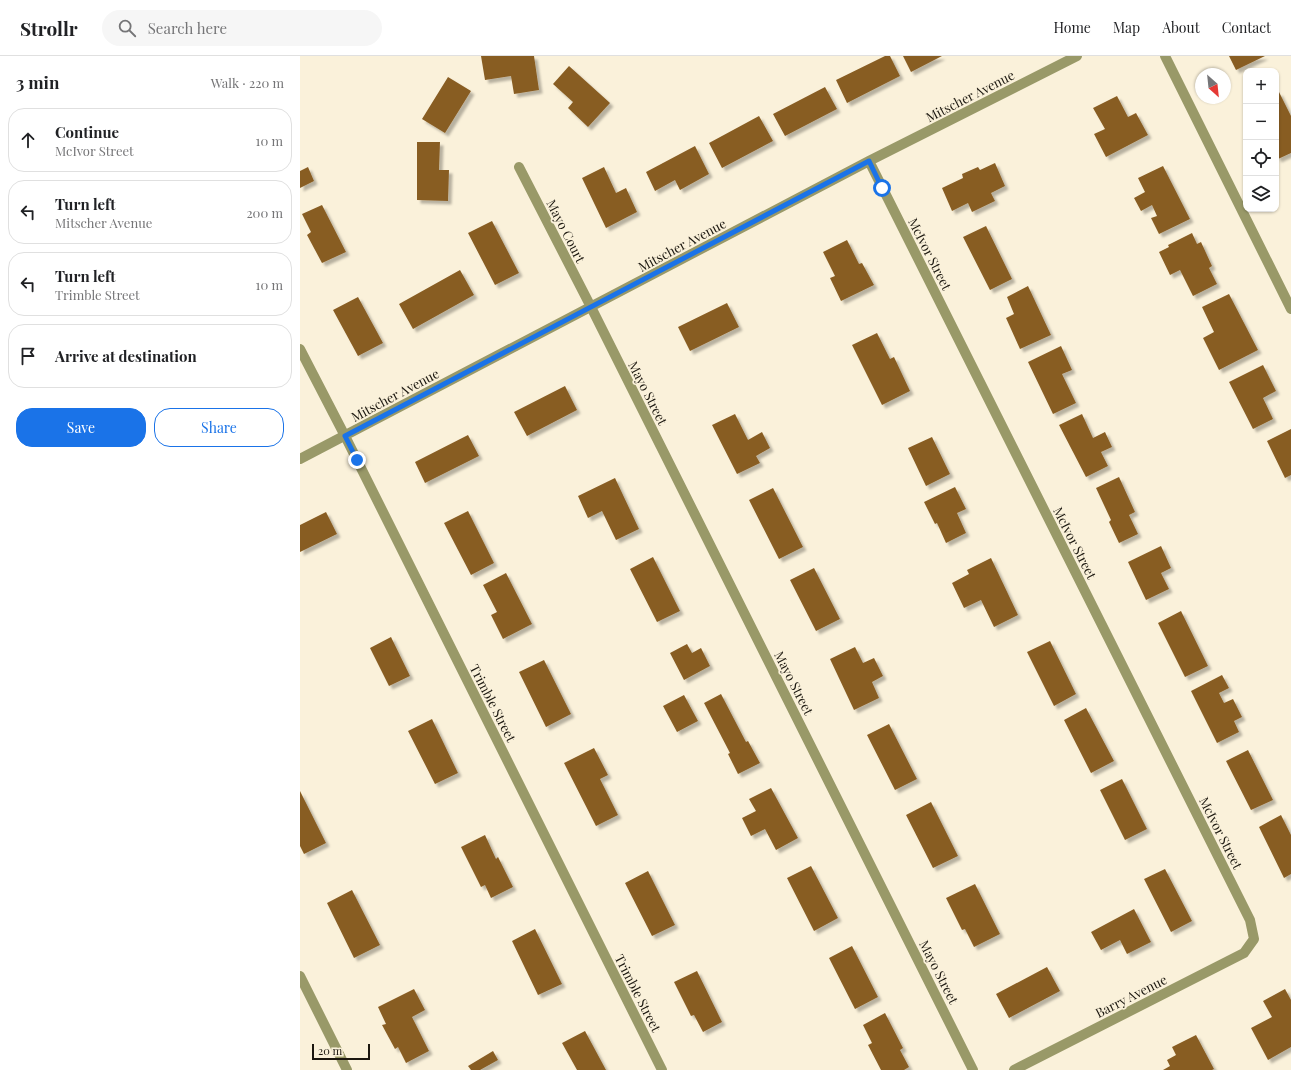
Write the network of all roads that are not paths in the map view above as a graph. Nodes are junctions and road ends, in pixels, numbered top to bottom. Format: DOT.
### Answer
graph roads {
  1 [pos="1077,56"];
  2 [pos="1165,56"];
  3 [pos="869,161"];
  4 [pos="519,167"];
  5 [pos="591,307"];
  6 [pos="1291,310"];
  7 [pos="300,349"];
  8 [pos="345,436"];
  9 [pos="300,459"];
  10 [pos="1254,939"];
  11 [pos="300,976"];
  12 [pos="347,1070"];
  13 [pos="662,1070"];
  14 [pos="973,1070"];
  15 [pos="1014,1070"];
  1 -- 3 [label="street, Mitscher Avenue"];
  2 -- 6 [label="street"];
  3 -- 5 [label="street, Mitscher Avenue"];
  3 -- 10 [label="street, McIvor Street"];
  4 -- 5 [label="street, Mayo Court"];
  5 -- 8 [label="street, Mitscher Avenue"];
  5 -- 14 [label="street, Mayo Street"];
  7 -- 8 [label="street, Trimble Street"];
  8 -- 9 [label="street, Mitscher Avenue"];
  8 -- 13 [label="street, Trimble Street"];
  10 -- 15 [label="street, Barry Avenue"];
  11 -- 12 [label="street"];
}
